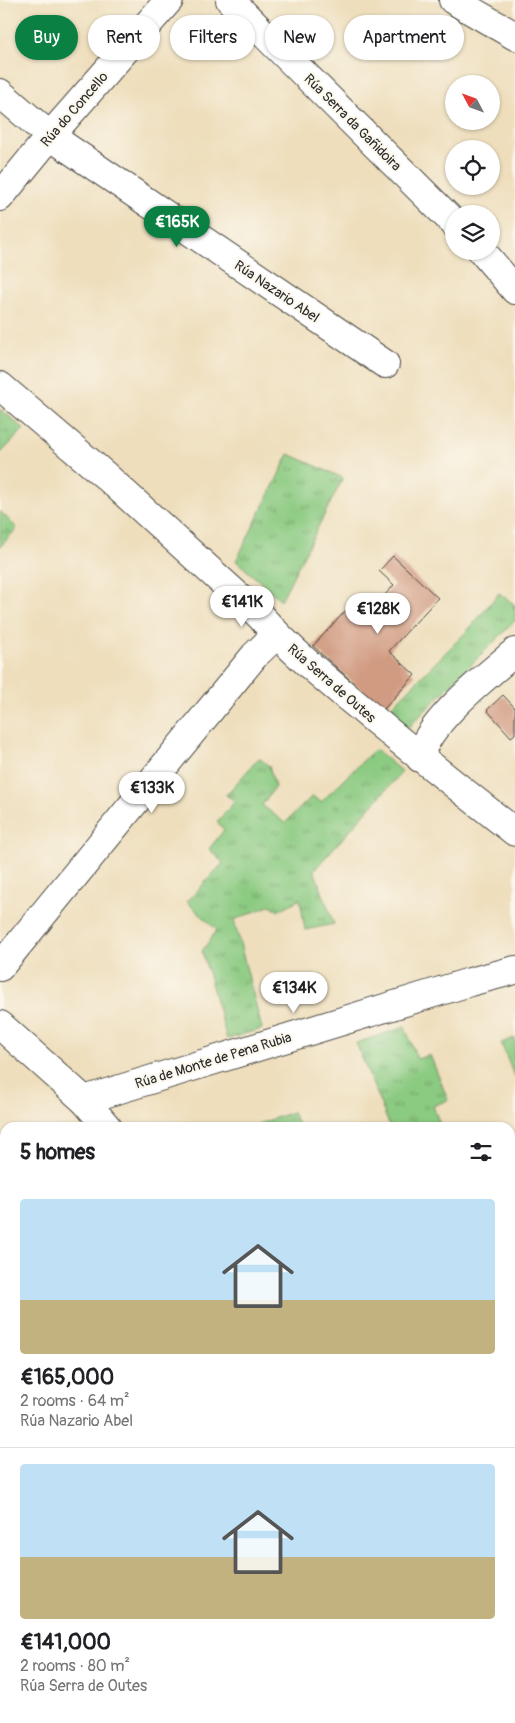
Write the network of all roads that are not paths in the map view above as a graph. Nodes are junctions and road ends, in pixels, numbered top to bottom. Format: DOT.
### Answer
graph roads {
  1 [pos="169,0"];
  2 [pos="230,0"];
  3 [pos="453,0"];
  4 [pos="515,36"];
  5 [pos="0,93"];
  6 [pos="50,136"];
  7 [pos="0,196"];
  8 [pos="445,214"];
  9 [pos="490,260"];
  10 [pos="515,290"];
  11 [pos="385,364"];
  12 [pos="0,386"];
  13 [pos="276,635"];
  14 [pos="515,652"];
  15 [pos="420,758"];
  16 [pos="515,832"];
  17 [pos="0,966"];
  18 [pos="515,970"];
  19 [pos="0,1025"];
  20 [pos="84,1100"];
  21 [pos="103,1122"];
  1 -- 6 [label="street, Rúa do Concello"];
  2 -- 8 [label="street, Rúa Serra da Gañidoira"];
  3 -- 4 [label="street"];
  5 -- 6 [label="street, Rúa Nazario Abel"];
  6 -- 7 [label="street, Rúa do Concello"];
  6 -- 11 [label="street, Rúa Nazario Abel"];
  9 -- 10 [label="street"];
  12 -- 13 [label="street, Rúa Serra de Outes"];
  13 -- 15 [label="street, Rúa Serra de Outes"];
  13 -- 17 [label="street"];
  14 -- 15 [label="street"];
  15 -- 16 [label="street, Rúa Serra de Outes"];
  18 -- 20 [label="street, Rúa de Monte de Pena Rubia"];
  19 -- 20 [label="street"];
  20 -- 21 [label="street"];
}
